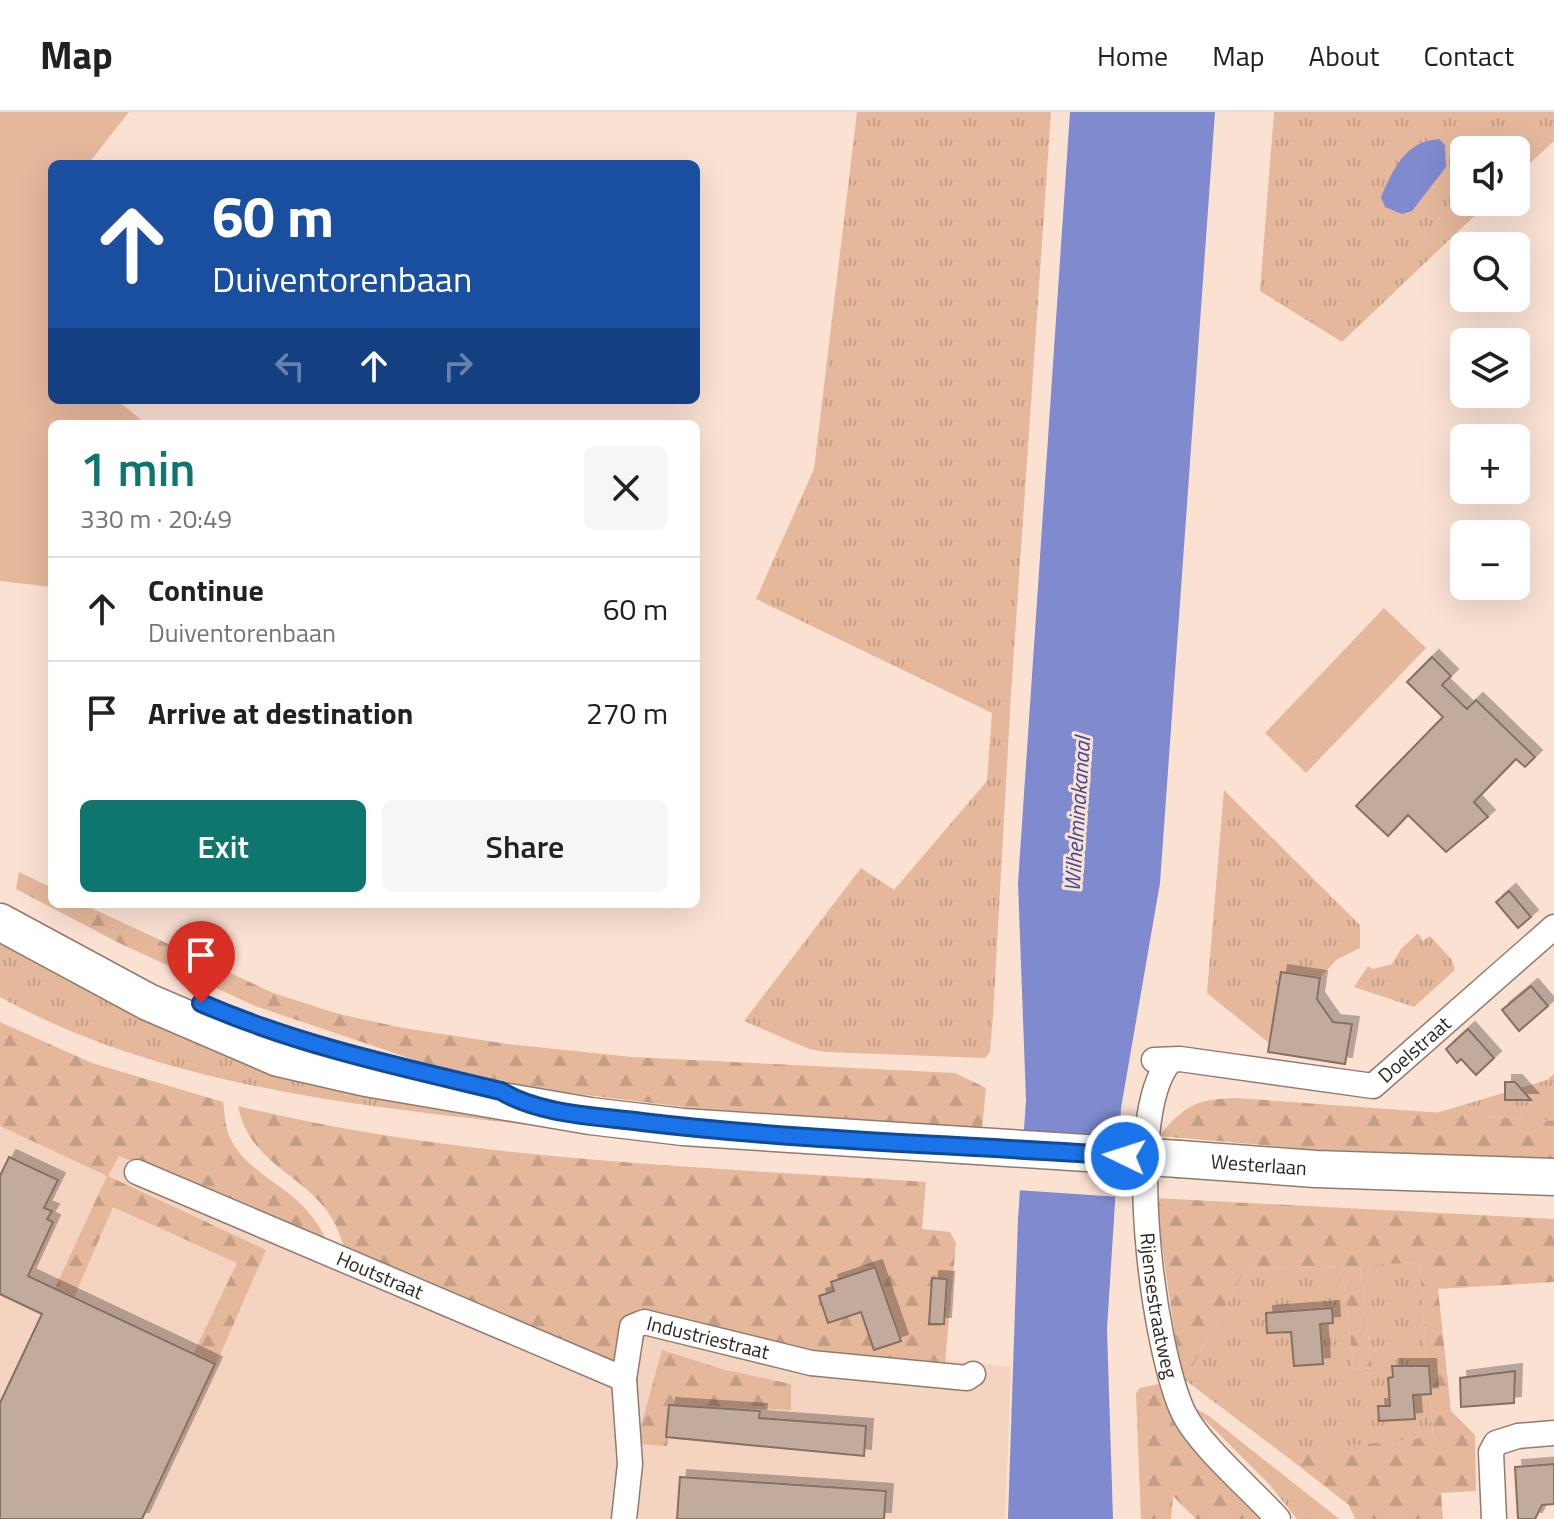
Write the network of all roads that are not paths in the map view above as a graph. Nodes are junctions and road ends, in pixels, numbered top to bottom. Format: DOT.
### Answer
graph roads {
  1 [pos="0,895"];
  2 [pos="0,922"];
  3 [pos="1554,927"];
  4 [pos="1160,1060"];
  5 [pos="517,1101"];
  6 [pos="137,1172"];
  7 [pos="1554,1177"];
  8 [pos="973,1374"];
  9 [pos="624,1379"];
  10 [pos="1554,1433"];
  11 [pos="624,1519"];
  12 [pos="1278,1519"];
  13 [pos="1494,1519"];
  1 -- 5 [label="main road"];
  2 -- 5 [label="main road"];
  3 -- 4 [label="street, Doelstraat"];
  4 -- 12 [label="street, Rijensestraatweg"];
  5 -- 7 [label="main road, Westerlaan, bridge"];
  6 -- 9 [label="street, Houtstraat"];
  8 -- 9 [label="street, Industriestraat"];
  9 -- 11 [label="street, Industriestraat"];
  10 -- 13 [label="street"];
}
